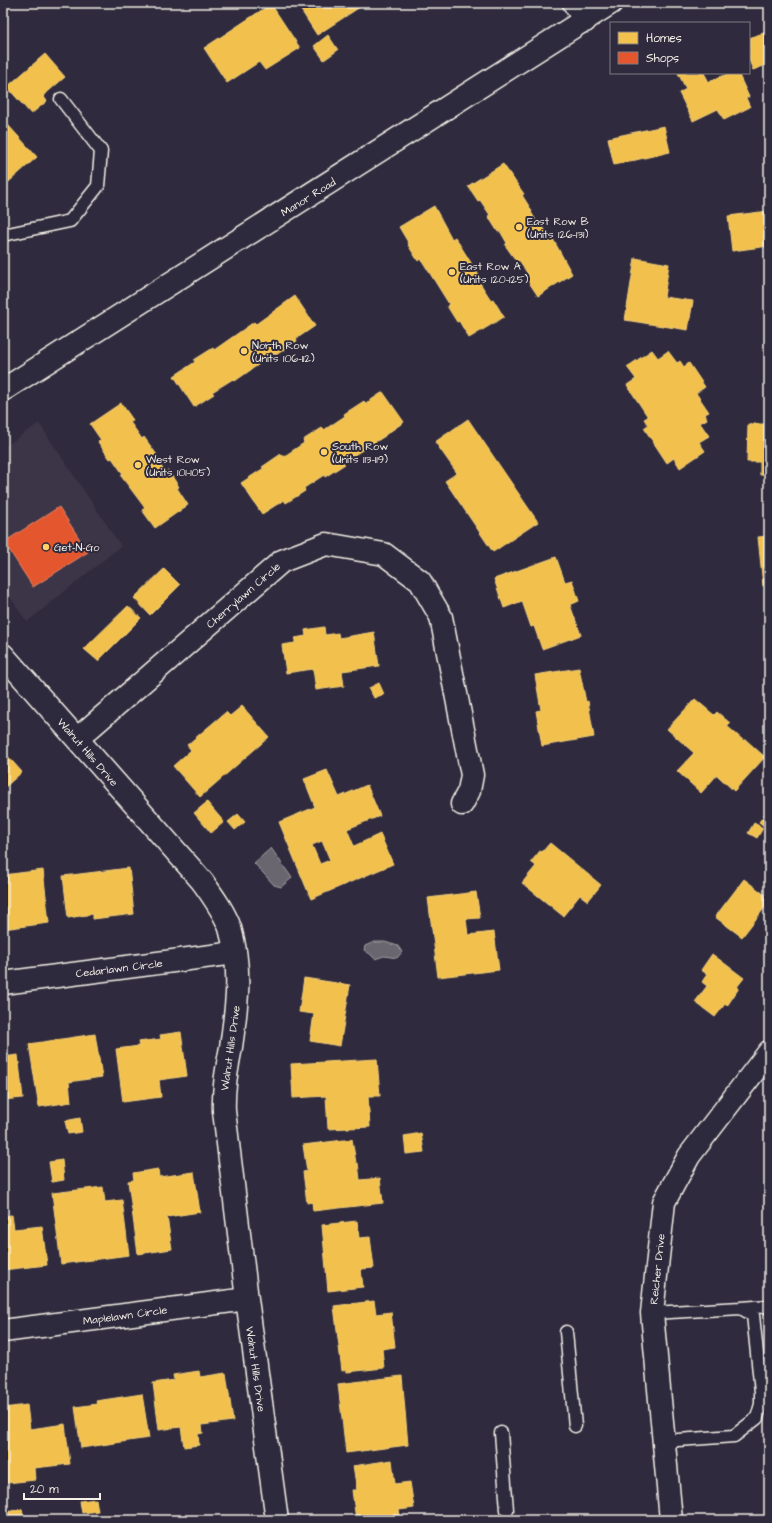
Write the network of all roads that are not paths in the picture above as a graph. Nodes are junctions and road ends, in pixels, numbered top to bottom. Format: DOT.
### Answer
graph roads {
  1 [pos="611,3"];
  2 [pos="580,12"];
  3 [pos="61,99"];
  4 [pos="3,235"];
  5 [pos="3,390"];
  6 [pos="3,655"];
  7 [pos="77,739"];
  8 [pos="462,804"];
  9 [pos="235,953"];
  10 [pos="3,984"];
  11 [pos="769,1052"];
  12 [pos="247,1299"];
  13 [pos="769,1306"];
  14 [pos="741,1308"];
  15 [pos="652,1313"];
  16 [pos="3,1331"];
  17 [pos="566,1332"];
  18 [pos="765,1391"];
  19 [pos="575,1426"];
  20 [pos="501,1434"];
  21 [pos="664,1441"];
  22 [pos="507,1510"];
  23 [pos="277,1520"];
  24 [pos="671,1520"];
  1 -- 2 [label="street, Manor Road"];
  2 -- 5 [label="street, Manor Road"];
  3 -- 4 [label="lane"];
  6 -- 7 [label="street, Walnut Hills Drive"];
  7 -- 8 [label="street, Cherrylawn Circle"];
  7 -- 9 [label="street, Walnut Hills Drive"];
  9 -- 10 [label="street, Cedarlawn Circle"];
  9 -- 12 [label="street, Walnut Hills Drive"];
  11 -- 15 [label="street, Reicher Drive"];
  12 -- 16 [label="street, Maplelawn Circle"];
  12 -- 23 [label="street, Walnut Hills Drive"];
  13 -- 14 [label="lane"];
  14 -- 15 [label="lane"];
  14 -- 18 [label="lane"];
  15 -- 21 [label="street, Reicher Drive"];
  17 -- 19 [label="lane"];
  18 -- 21 [label="lane"];
  20 -- 22 [label="lane"];
  21 -- 24 [label="street, Reicher Drive"];
}
